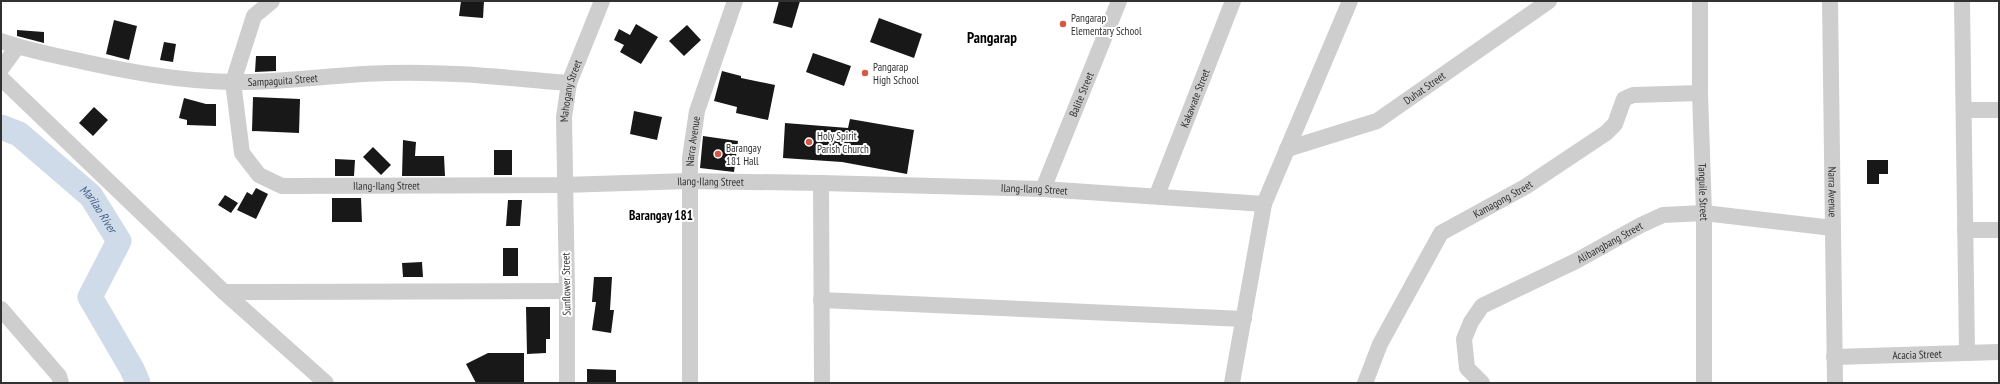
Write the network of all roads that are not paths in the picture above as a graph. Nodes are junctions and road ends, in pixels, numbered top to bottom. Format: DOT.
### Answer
graph roads {
  1 [pos="272,1"];
  2 [pos="602,1"];
  3 [pos="735,1"];
  4 [pos="1119,1"];
  5 [pos="1233,1"];
  6 [pos="1350,1"];
  7 [pos="1549,1"];
  8 [pos="1700,1"];
  9 [pos="1830,1"];
  10 [pos="1962,1"];
  11 [pos="1,41"];
  12 [pos="16,47"];
  13 [pos="1,69"];
  14 [pos="1,78"];
  15 [pos="233,82"];
  16 [pos="569,83"];
  17 [pos="1700,93"];
  18 [pos="1964,110"];
  19 [pos="1999,110"];
  20 [pos="1286,149"];
  21 [pos="688,181"];
  22 [pos="821,183"];
  23 [pos="564,185"];
  24 [pos="1043,189"];
  25 [pos="1157,196"];
  26 [pos="1264,204"];
  27 [pos="1704,213"];
  28 [pos="1833,228"];
  29 [pos="1965,230"];
  30 [pos="1999,230"];
  31 [pos="567,291"];
  32 [pos="224,292"];
  33 [pos="822,300"];
  34 [pos="1,309"];
  35 [pos="1244,319"];
  36 [pos="1999,352"];
  37 [pos="1967,353"];
  38 [pos="1834,358"];
  39 [pos="61,383"];
  40 [pos="326,383"];
  41 [pos="566,383"];
  42 [pos="690,383"];
  43 [pos="822,383"];
  44 [pos="1232,383"];
  45 [pos="1365,383"];
  46 [pos="1482,383"];
  47 [pos="1704,383"];
  48 [pos="1834,383"];
  1 -- 15 [label="street"];
  2 -- 16 [label="street, Mahogany Street"];
  3 -- 21 [label="street, Narra Avenue"];
  4 -- 24 [label="street, Balite Street"];
  5 -- 25 [label="street, Kakawate Street"];
  6 -- 20 [label="street"];
  7 -- 20 [label="street, Duhat Street"];
  8 -- 17 [label="street, Tanguile Street"];
  9 -- 28 [label="street, Narra Avenue"];
  10 -- 18 [label="street"];
  11 -- 12 [label="street, Sampaguita Street"];
  12 -- 13 [label="street"];
  12 -- 15 [label="street, Sampaguita Street"];
  14 -- 32 [label="street"];
  15 -- 16 [label="street, Sampaguita Street"];
  15 -- 23 [label="street, Ilang-Ilang Street"];
  16 -- 23 [label="street, Mahogany Street"];
  17 -- 27 [label="street, Tanguile Street"];
  17 -- 45 [label="street, Kamagong Street"];
  18 -- 19 [label="street"];
  18 -- 29 [label="street"];
  20 -- 26 [label="street"];
  21 -- 22 [label="street, Ilang-Ilang Street"];
  21 -- 23 [label="street, Ilang-Ilang Street"];
  21 -- 42 [label="street, Narra Avenue"];
  22 -- 24 [label="street, Ilang-Ilang Street"];
  22 -- 33 [label="street"];
  23 -- 31 [label="street, Sunflower Street"];
  24 -- 25 [label="street, Ilang-Ilang Street"];
  25 -- 26 [label="street, Ilang-Ilang Street"];
  26 -- 35 [label="street"];
  27 -- 28 [label="street, Alibangbang Street"];
  27 -- 46 [label="street, Alibangbang Street"];
  27 -- 47 [label="street, Tanguile Street"];
  28 -- 38 [label="street, Narra Avenue"];
  29 -- 30 [label="street"];
  29 -- 37 [label="street"];
  31 -- 32 [label="street"];
  31 -- 41 [label="street, Sunflower Street"];
  32 -- 40 [label="street"];
  33 -- 35 [label="street"];
  33 -- 43 [label="street"];
  34 -- 39 [label="street"];
  35 -- 44 [label="street"];
  36 -- 37 [label="street, Acacia Street"];
  37 -- 38 [label="street, Acacia Street"];
  38 -- 48 [label="street, Narra Avenue"];
}
